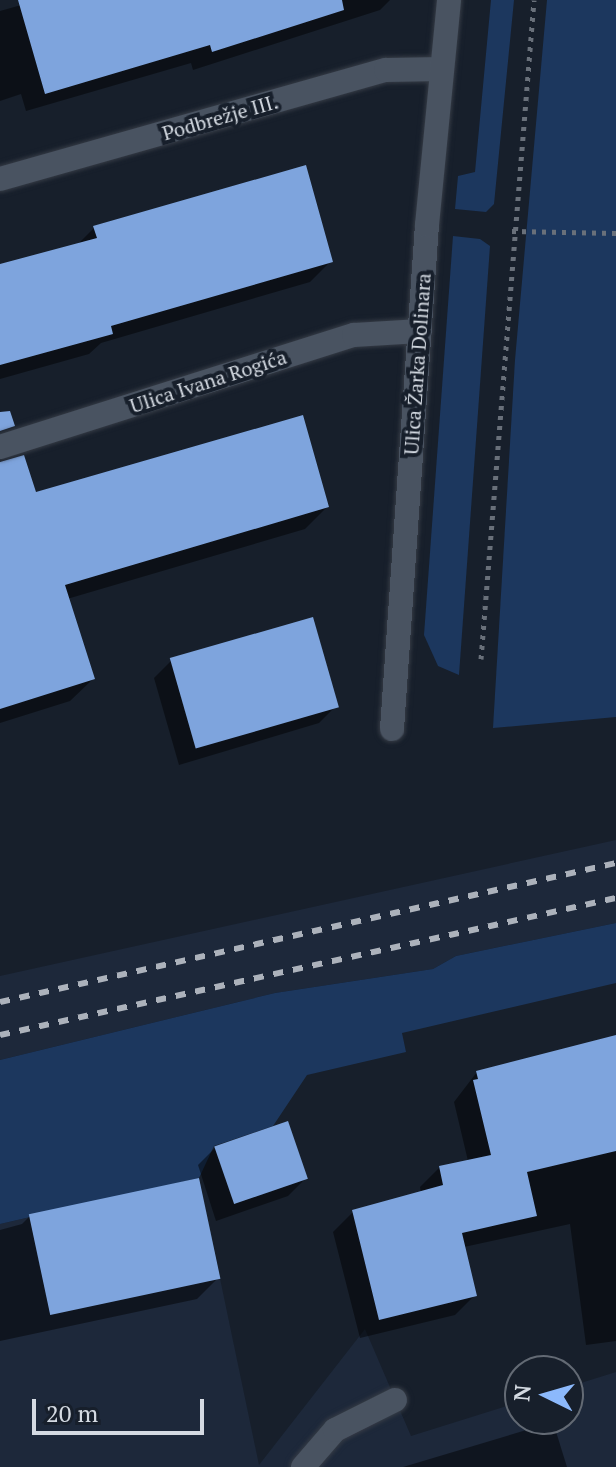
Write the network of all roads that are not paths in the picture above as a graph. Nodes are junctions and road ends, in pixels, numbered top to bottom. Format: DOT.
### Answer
graph roads {
  1 [pos="449,0"];
  2 [pos="442,69"];
  3 [pos="0,179"];
  4 [pos="420,331"];
  5 [pos="0,447"];
  6 [pos="392,729"];
  7 [pos="395,1400"];
  8 [pos="303,1467"];
  1 -- 2 [label="street, Ulica Žarka Dolinara"];
  2 -- 3 [label="street, Podbrežje III."];
  2 -- 4 [label="street, Ulica Žarka Dolinara"];
  4 -- 5 [label="street, Ulica Ivana Rogića"];
  4 -- 6 [label="street, Ulica Žarka Dolinara"];
  7 -- 8 [label="street"];
}
